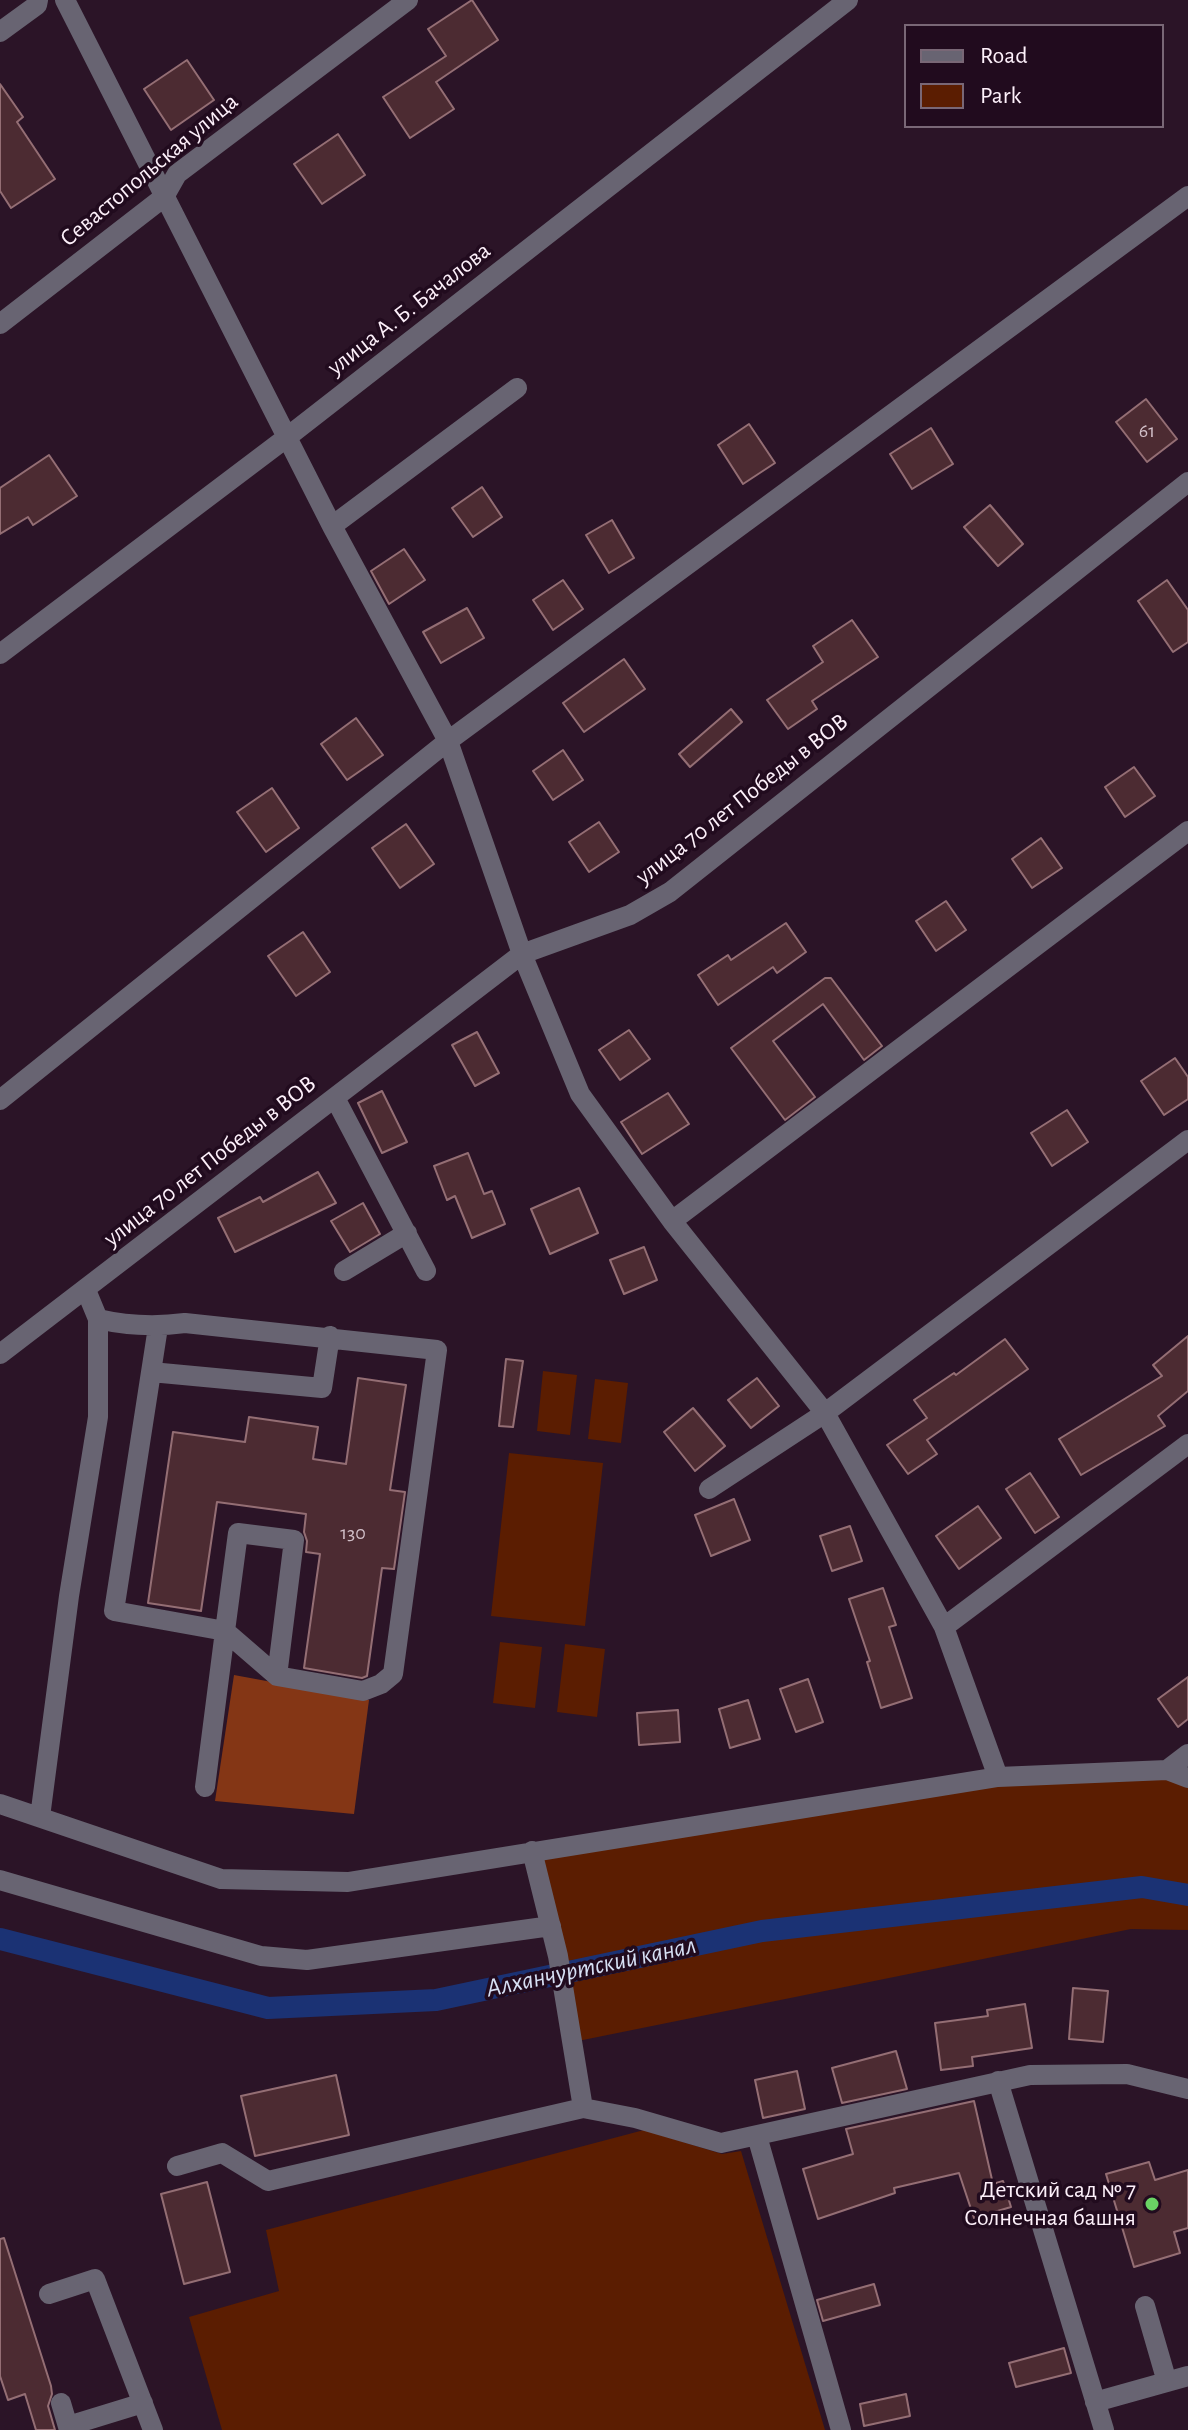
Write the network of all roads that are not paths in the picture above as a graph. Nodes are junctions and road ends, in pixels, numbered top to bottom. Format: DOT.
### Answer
graph roads {
  1 [pos="38,0"];
  2 [pos="65,0"];
  3 [pos="408,0"];
  4 [pos="848,0"];
  5 [pos="0,32"];
  6 [pos="1188,196"];
  7 [pos="164,197"];
  8 [pos="0,324"];
  9 [pos="517,388"];
  10 [pos="286,438"];
  11 [pos="1188,482"];
  12 [pos="332,526"];
  13 [pos="0,654"];
  14 [pos="448,741"];
  15 [pos="1188,831"];
  16 [pos="522,954"];
  17 [pos="335,1098"];
  18 [pos="0,1100"];
  19 [pos="1188,1140"];
  20 [pos="672,1221"];
  21 [pos="407,1233"];
  22 [pos="344,1271"];
  23 [pos="426,1271"];
  24 [pos="86,1290"];
  25 [pos="98,1319"];
  26 [pos="158,1327"];
  27 [pos="330,1336"];
  28 [pos="0,1354"];
  29 [pos="151,1372"];
  30 [pos="825,1413"];
  31 [pos="1188,1444"];
  32 [pos="709,1489"];
  33 [pos="944,1627"];
  34 [pos="225,1631"];
  35 [pos="277,1676"];
  36 [pos="1188,1754"];
  37 [pos="1167,1770"];
  38 [pos="998,1777"];
  39 [pos="1188,1778"];
  40 [pos="205,1787"];
  41 [pos="0,1804"];
  42 [pos="40,1817"];
  43 [pos="532,1851"];
  44 [pos="0,1880"];
  45 [pos="551,1926"];
  46 [pos="998,2081"];
  47 [pos="1188,2089"];
  48 [pos="583,2108"];
  49 [pos="757,2136"];
  50 [pos="177,2166"];
  51 [pos="49,2294"];
  52 [pos="1145,2306"];
  53 [pos="1188,2376"];
  54 [pos="1167,2382"];
  55 [pos="1095,2402"];
  56 [pos="61,2403"];
  57 [pos="143,2403"];
  58 [pos="68,2428"];
  59 [pos="153,2430"];
  60 [pos="841,2430"];
  61 [pos="1104,2430"];
  1 -- 5 [label="street"];
  2 -- 7 [label="street"];
  3 -- 7 [label="street, Севастопольская улица"];
  4 -- 10 [label="street, улица А. Б. Бачалова"];
  6 -- 14 [label="street"];
  7 -- 8 [label="street, Севастопольская улица"];
  7 -- 10 [label="street"];
  9 -- 12 [label="street"];
  10 -- 12 [label="street"];
  10 -- 13 [label="street, улица А. Б. Бачалова"];
  11 -- 16 [label="street, улица 70 лет Победы в ВОВ"];
  12 -- 14 [label="street"];
  14 -- 16 [label="street"];
  14 -- 18 [label="street"];
  15 -- 20 [label="street"];
  16 -- 17 [label="street, улица 70 лет Победы в ВОВ"];
  16 -- 20 [label="street"];
  17 -- 21 [label="street"];
  17 -- 24 [label="street, улица 70 лет Победы в ВОВ"];
  19 -- 30 [label="street"];
  20 -- 30 [label="street"];
  21 -- 22 [label="street"];
  21 -- 23 [label="street"];
  24 -- 25 [label="street"];
  24 -- 28 [label="street, улица 70 лет Победы в ВОВ"];
  25 -- 26 [label="street"];
  25 -- 42 [label="street"];
  26 -- 27 [label="street"];
  26 -- 29 [label="street"];
  27 -- 29 [label="street"];
  27 -- 35 [label="street"];
  29 -- 34 [label="street"];
  30 -- 32 [label="street"];
  30 -- 33 [label="street"];
  31 -- 33 [label="street"];
  33 -- 38 [label="street"];
  34 -- 35 [label="street"];
  34 -- 35 [label="street"];
  34 -- 40 [label="street"];
  36 -- 37 [label="street"];
  37 -- 38 [label="street"];
  37 -- 39 [label="street"];
  38 -- 43 [label="street"];
  41 -- 42 [label="street"];
  42 -- 43 [label="street"];
  43 -- 45 [label="street"];
  44 -- 45 [label="street"];
  45 -- 48 [label="street"];
  46 -- 47 [label="street"];
  46 -- 49 [label="street"];
  46 -- 55 [label="street"];
  48 -- 49 [label="street"];
  48 -- 50 [label="street"];
  49 -- 60 [label="street"];
  51 -- 57 [label="street"];
  52 -- 54 [label="street"];
  53 -- 54 [label="street"];
  54 -- 55 [label="street"];
  55 -- 61 [label="street"];
  56 -- 58 [label="street"];
  57 -- 58 [label="street"];
  57 -- 59 [label="street"];
}
